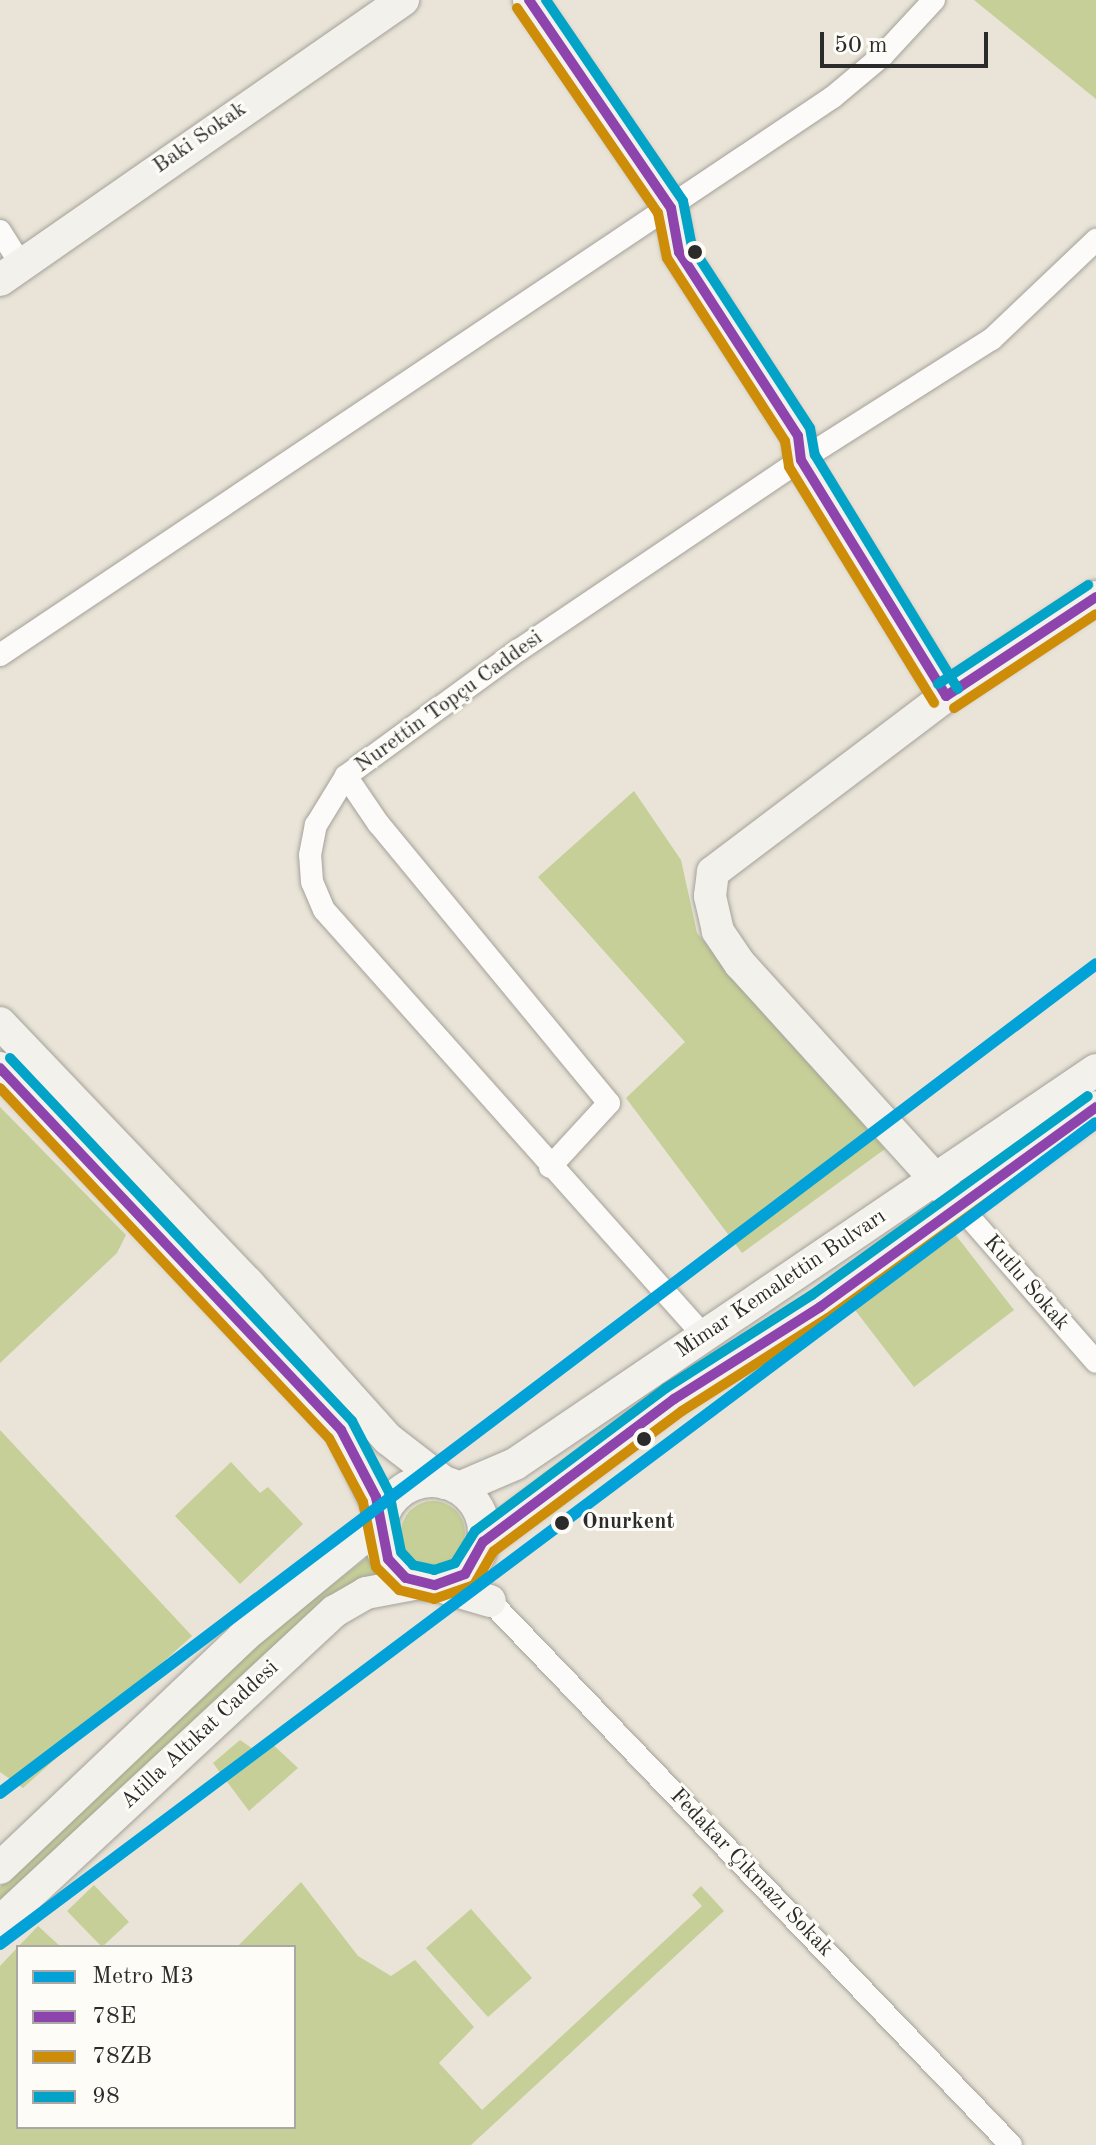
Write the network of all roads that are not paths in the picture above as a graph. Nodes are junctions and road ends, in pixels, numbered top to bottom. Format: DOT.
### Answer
graph roads {
  1 [pos="403,0"];
  2 [pos="529,0"];
  3 [pos="934,0"];
  4 [pos="671,208"];
  5 [pos="0,231"];
  6 [pos="1096,240"];
  7 [pos="10,272"];
  8 [pos="801,460"];
  9 [pos="1096,597"];
  10 [pos="0,655"];
  11 [pos="946,696"];
  12 [pos="346,776"];
  13 [pos="0,1023"];
  14 [pos="0,1068"];
  15 [pos="1096,1070"];
  16 [pos="1096,1107"];
  17 [pos="550,1167"];
  18 [pos="935,1180"];
  19 [pos="957,1203"];
  20 [pos="705,1337"];
  21 [pos="1096,1362"];
  22 [pos="452,1486"];
  23 [pos="382,1519"];
  24 [pos="482,1548"];
  25 [pos="427,1584"];
  26 [pos="490,1601"];
  27 [pos="0,1868"];
  28 [pos="0,1922"];
  29 [pos="1011,2145"];
  1 -- 7 [label="street, Baki Sokak"];
  2 -- 4 [label="street"];
  3 -- 4 [label="street"];
  4 -- 8 [label="street"];
  4 -- 10 [label="street"];
  5 -- 7 [label="street"];
  6 -- 8 [label="street, Nurettin Topçu Caddesi"];
  8 -- 11 [label="street"];
  8 -- 12 [label="street, Nurettin Topçu Caddesi"];
  9 -- 11 [label="street"];
  11 -- 18 [label="street"];
  12 -- 17 [label="street, Nurettin Topçu Caddesi"];
  12 -- 17 [label="street"];
  13 -- 22 [label="street"];
  14 -- 23 [label="street"];
  15 -- 18 [label="street, Mimar Kemalettin Bulvarı"];
  16 -- 19 [label="street, Mimar Kemalettin Bulvarı"];
  17 -- 20 [label="street, Nurettin Topçu Caddesi"];
  18 -- 19 [label="street"];
  18 -- 20 [label="street, Mimar Kemalettin Bulvarı"];
  19 -- 21 [label="street, Kutlu Sokak"];
  19 -- 24 [label="street, Mimar Kemalettin Bulvarı"];
  20 -- 22 [label="street, Mimar Kemalettin Bulvarı"];
  22 -- 23 [label="street"];
  22 -- 24 [label="street"];
  23 -- 25 [label="street"];
  23 -- 27 [label="street, Atilla Altıkat Caddesi"];
  24 -- 25 [label="street"];
  24 -- 26 [label="street"];
  25 -- 26 [label="street"];
  25 -- 28 [label="street, Atilla Altıkat Caddesi"];
  26 -- 29 [label="street, Fedakar Çıkmazı Sokak"];
}
